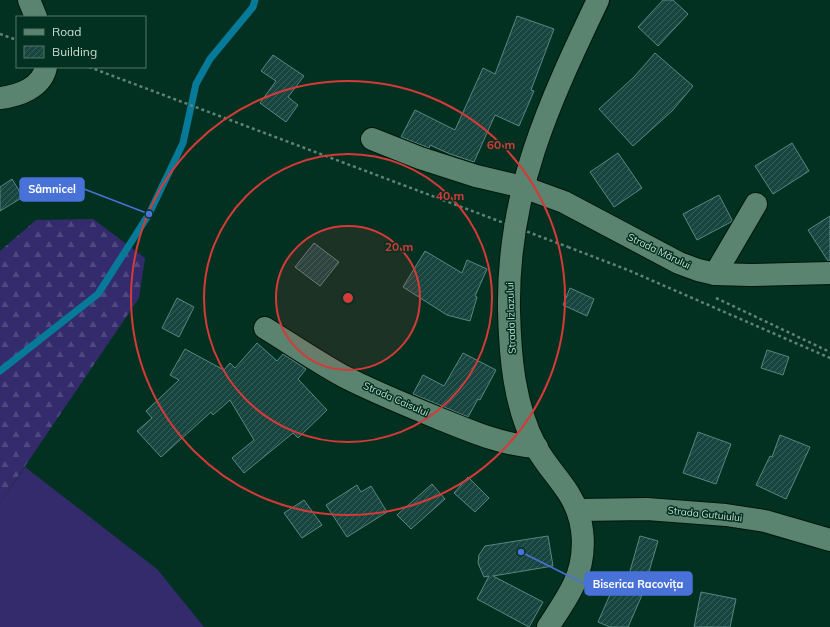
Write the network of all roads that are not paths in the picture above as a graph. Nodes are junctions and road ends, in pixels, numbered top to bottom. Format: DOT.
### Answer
graph roads {
  1 [pos="28,0"];
  2 [pos="598,0"];
  3 [pos="36,16"];
  4 [pos="46,68"];
  5 [pos="0,98"];
  6 [pos="372,139"];
  7 [pos="523,187"];
  8 [pos="756,204"];
  9 [pos="706,272"];
  10 [pos="830,274"];
  11 [pos="265,328"];
  12 [pos="537,447"];
  13 [pos="578,510"];
  14 [pos="830,540"];
  15 [pos="548,627"];
  1 -- 3 [label="street"];
  2 -- 7 [label="street, Strada Izlazului"];
  4 -- 5 [label="street"];
  6 -- 7 [label="street, Strada Mărului"];
  7 -- 9 [label="street, Strada Mărului"];
  7 -- 12 [label="street, Strada Izlazului"];
  8 -- 9 [label="street"];
  9 -- 10 [label="street, Strada Mărului"];
  11 -- 12 [label="street, Strada Caisului"];
  12 -- 13 [label="street, Strada Izlazului"];
  13 -- 14 [label="street, Strada Gutuiului"];
  13 -- 15 [label="street, Strada Izlazului"];
}
